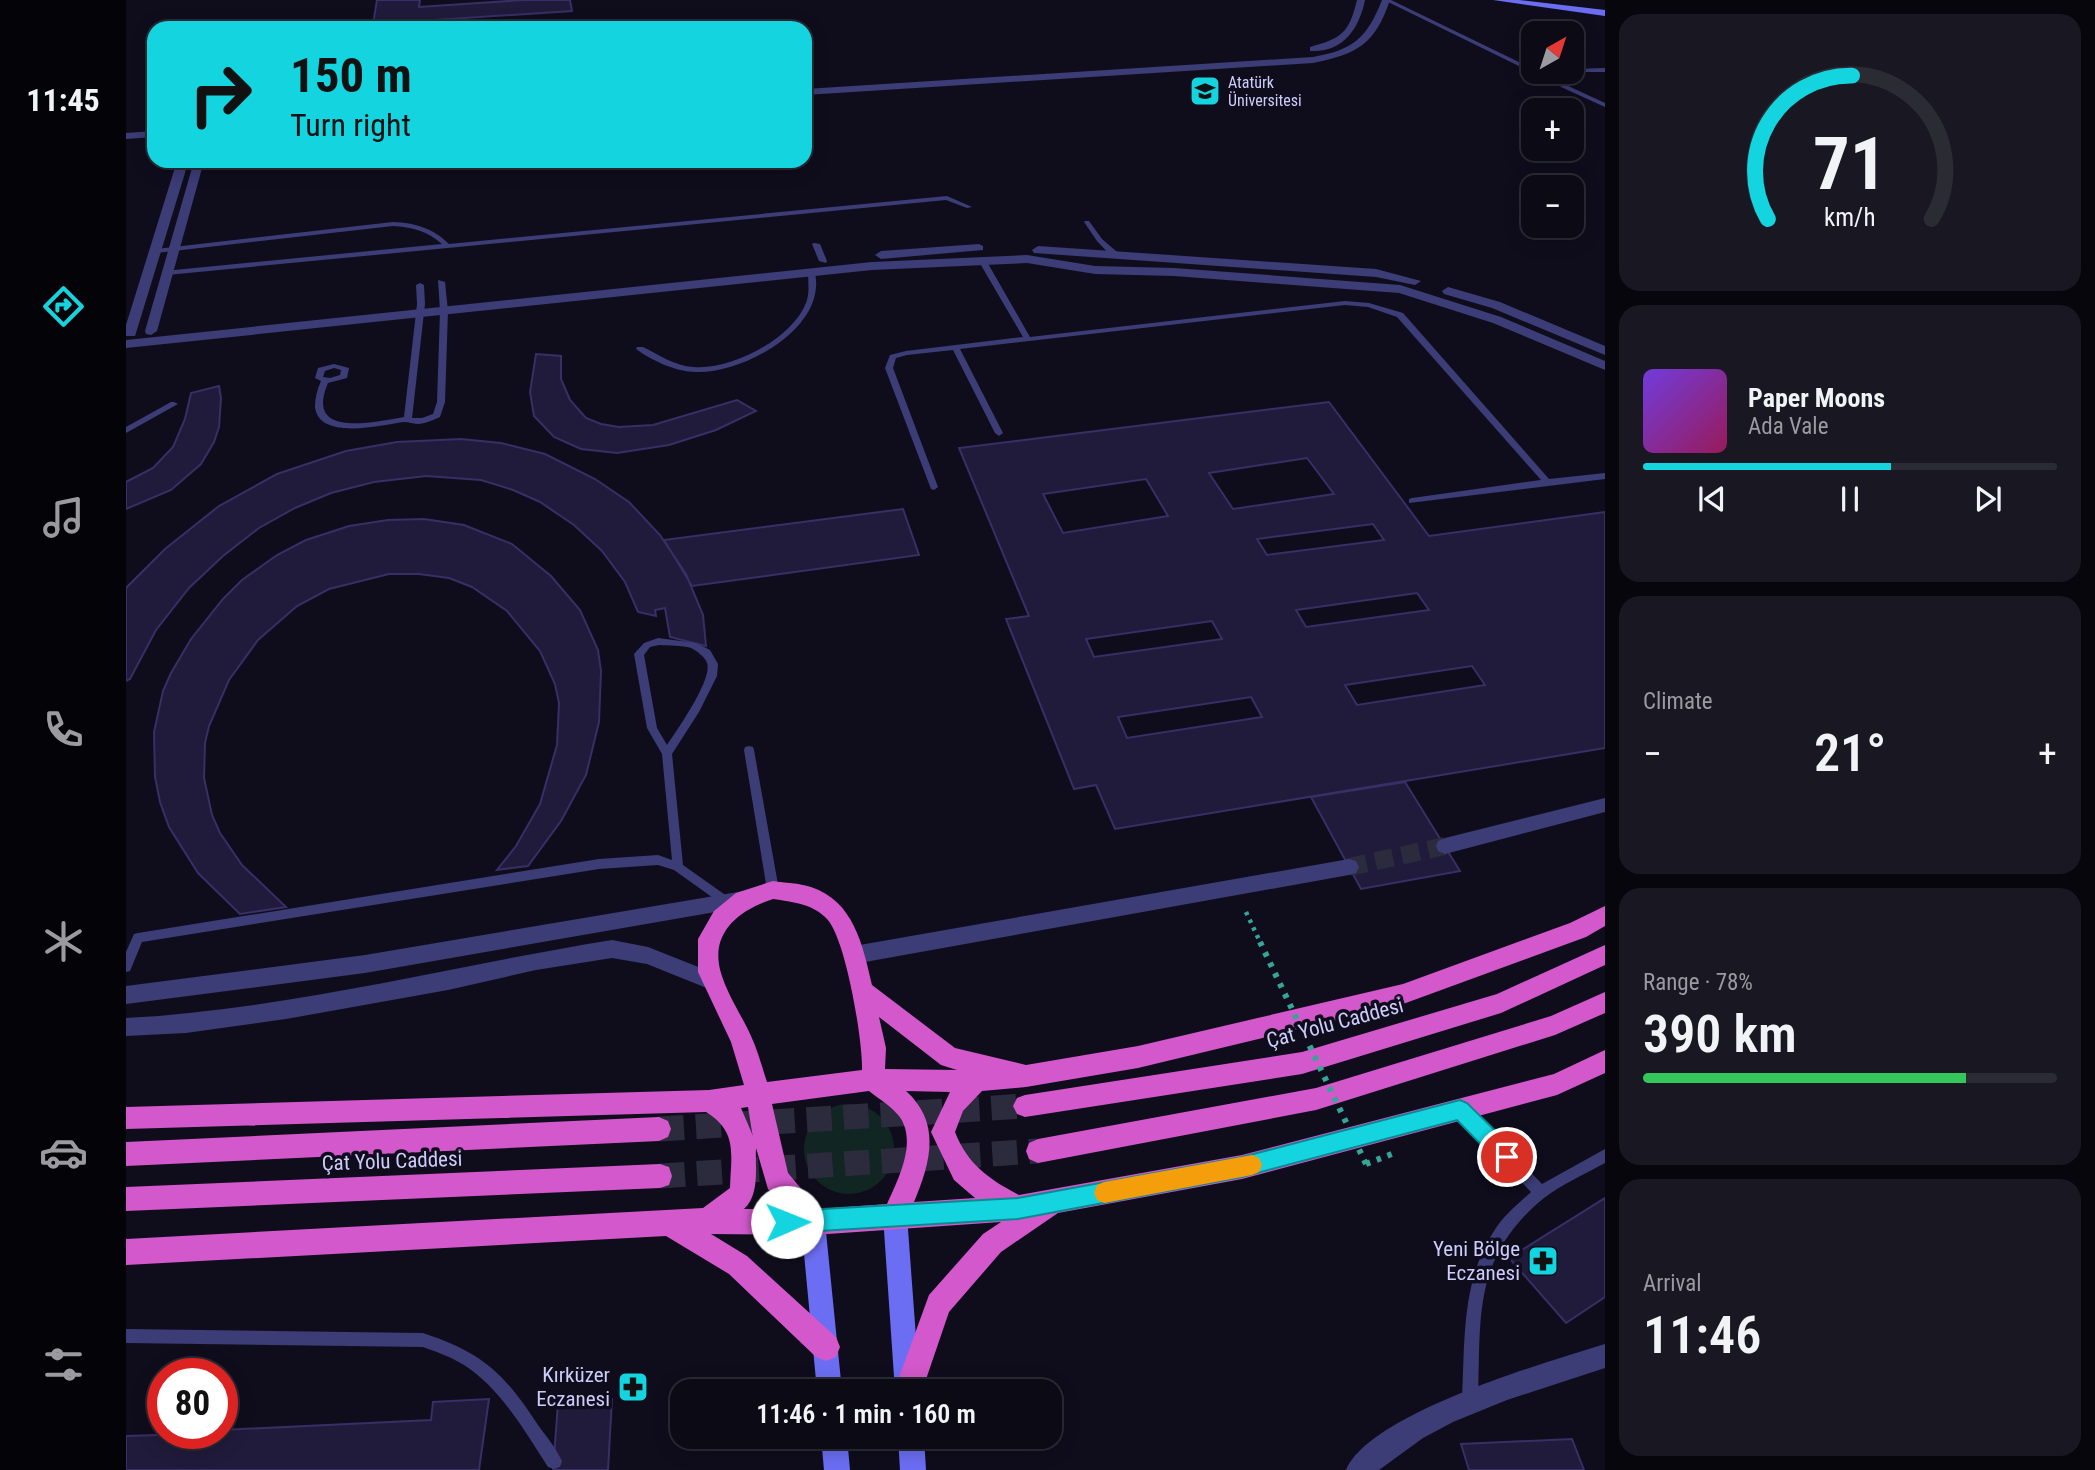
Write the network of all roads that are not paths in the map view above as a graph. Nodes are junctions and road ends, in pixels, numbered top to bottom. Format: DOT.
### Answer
graph roads {
  1 [pos="1361,0"];
  2 [pos="1386,0"];
  3 [pos="1497,0"];
  4 [pos="1562,0"];
  5 [pos="1605,5"];
  6 [pos="1605,13"];
  7 [pos="1521,65"];
  8 [pos="1605,70"];
  9 [pos="1584,71"];
  10 [pos="812,82"];
  11 [pos="1562,84"];
  12 [pos="812,92"];
  13 [pos="1605,105"];
  14 [pos="147,126"];
  15 [pos="126,127"];
  16 [pos="147,134"];
  17 [pos="126,136"];
  18 [pos="180,168"];
  19 [pos="198,168"];
  20 [pos="969,207"];
  21 [pos="1087,222"];
  22 [pos="1099,240"];
  23 [pos="816,244"];
  24 [pos="447,246"];
  25 [pos="174,248"];
  26 [pos="156,251"];
  27 [pos="1087,253"];
  28 [pos="1114,254"];
  29 [pos="982,260"];
  30 [pos="823,261"];
  31 [pos="1083,267"];
  32 [pos="1110,271"];
  33 [pos="811,273"];
  34 [pos="167,274"];
  35 [pos="441,282"];
  36 [pos="420,285"];
  37 [pos="443,307"];
  38 [pos="421,309"];
  39 [pos="151,331"];
  40 [pos="127,337"];
  41 [pos="1028,340"];
  42 [pos="956,348"];
  43 [pos="640,349"];
  44 [pos="1605,351"];
  45 [pos="1605,366"];
  46 [pos="326,381"];
  47 [pos="174,404"];
  48 [pos="408,419"];
  49 [pos="126,430"];
  50 [pos="999,433"];
  51 [pos="1605,476"];
  52 [pos="1548,482"];
  53 [pos="934,486"];
  54 [pos="1412,501"];
  55 [pos="749,750"];
  56 [pos="667,754"];
  57 [pos="1605,805"];
  58 [pos="1445,846"];
  59 [pos="678,867"];
  60 [pos="1349,867"];
  61 [pos="773,890"];
  62 [pos="735,900"];
  63 [pos="1605,915"];
  64 [pos="853,955"];
  65 [pos="1605,955"];
  66 [pos="126,967"];
  67 [pos="714,982"];
  68 [pos="861,990"];
  69 [pos="126,995"];
  70 [pos="1605,1002"];
  71 [pos="126,1027"];
  72 [pos="1605,1061"];
  73 [pos="1026,1076"];
  74 [pos="873,1080"];
  75 [pos="976,1081"];
  76 [pos="758,1093"];
  77 [pos="709,1101"];
  78 [pos="1025,1106"];
  79 [pos="1460,1110"];
  80 [pos="126,1118"];
  81 [pos="659,1129"];
  82 [pos="1038,1150"];
  83 [pos="126,1154"];
  84 [pos="1605,1156"];
  85 [pos="660,1176"];
  86 [pos="1541,1192"];
  87 [pos="126,1199"];
  88 [pos="1056,1201"];
  89 [pos="1018,1208"];
  90 [pos="895,1216"];
  91 [pos="708,1222"];
  92 [pos="813,1222"];
  93 [pos="669,1223"];
  94 [pos="126,1252"];
  95 [pos="126,1336"];
  96 [pos="826,1347"];
  97 [pos="1605,1356"];
  98 [pos="829,1379"];
  99 [pos="907,1379"];
  100 [pos="912,1379"];
  101 [pos="1470,1401"];
  102 [pos="835,1449"];
  103 [pos="912,1449"];
  104 [pos="554,1461"];
  105 [pos="837,1470"];
  106 [pos="914,1470"];
  107 [pos="1359,1470"];
  1 -- 10 [label="street"];
  2 -- 7 [label="lane"];
  2 -- 12 [label="street"];
  3 -- 6 [label="main road"];
  4 -- 5 [label="main road"];
  8 -- 9 [label="lane"];
  11 -- 13 [label="lane"];
  14 -- 15 [label="street"];
  16 -- 17 [label="street"];
  18 -- 26 [label="street"];
  19 -- 25 [label="street"];
  20 -- 24 [label="lane"];
  21 -- 22 [label="lane"];
  22 -- 27 [label="lane"];
  22 -- 28 [label="lane"];
  23 -- 30 [label="lane"];
  24 -- 25 [label="lane"];
  24 -- 34 [label="lane"];
  25 -- 26 [label="lane"];
  25 -- 34 [label="street"];
  26 -- 40 [label="street"];
  27 -- 28 [label="street"];
  27 -- 30 [label="street"];
  27 -- 31 [label="street"];
  28 -- 32 [label="street"];
  28 -- 44 [label="street"];
  29 -- 31 [label="street"];
  29 -- 33 [label="street"];
  29 -- 41 [label="lane"];
  30 -- 37 [label="street"];
  31 -- 32 [label="street"];
  32 -- 45 [label="street"];
  33 -- 37 [label="street"];
  33 -- 43 [label="lane"];
  34 -- 39 [label="street"];
  35 -- 37 [label="lane"];
  36 -- 38 [label="lane"];
  37 -- 38 [label="street"];
  37 -- 48 [label="lane"];
  38 -- 39 [label="street"];
  38 -- 40 [label="street"];
  38 -- 48 [label="lane"];
  39 -- 40 [label="street"];
  41 -- 42 [label="lane"];
  41 -- 52 [label="lane"];
  42 -- 50 [label="lane"];
  42 -- 53 [label="lane"];
  46 -- 48 [label="lane"];
  47 -- 49 [label="lane"];
  51 -- 52 [label="lane"];
  52 -- 54 [label="lane"];
  55 -- 61 [label="lane"];
  56 -- 56 [label="lane"];
  56 -- 59 [label="lane"];
  57 -- 58 [label="street"];
  59 -- 62 [label="lane"];
  59 -- 66 [label="lane"];
  60 -- 64 [label="street"];
  61 -- 62 [label="highway"];
  61 -- 64 [label="highway"];
  62 -- 67 [label="highway"];
  62 -- 69 [label="street"];
  63 -- 73 [label="highway"];
  64 -- 68 [label="highway"];
  65 -- 78 [label="highway, Çat Yolu Caddesi"];
  67 -- 71 [label="street"];
  67 -- 76 [label="highway"];
  68 -- 73 [label="highway"];
  68 -- 74 [label="highway"];
  70 -- 82 [label="highway"];
  72 -- 79 [label="highway"];
  73 -- 75 [label="highway"];
  74 -- 75 [label="highway"];
  74 -- 76 [label="highway"];
  74 -- 90 [label="highway"];
  75 -- 89 [label="highway"];
  76 -- 77 [label="highway"];
  76 -- 92 [label="highway"];
  77 -- 80 [label="highway"];
  77 -- 91 [label="highway"];
  79 -- 86 [label="lane"];
  79 -- 88 [label="highway"];
  81 -- 83 [label="highway, Çat Yolu Caddesi"];
  84 -- 86 [label="lane"];
  85 -- 87 [label="highway, Çat Yolu Caddesi"];
  86 -- 101 [label="lane"];
  88 -- 89 [label="highway"];
  88 -- 100 [label="highway"];
  89 -- 90 [label="highway"];
  90 -- 92 [label="highway"];
  90 -- 99 [label="main road"];
  91 -- 92 [label="highway"];
  91 -- 93 [label="highway"];
  92 -- 96 [label="main road"];
  93 -- 94 [label="highway"];
  93 -- 96 [label="highway"];
  95 -- 104 [label="lane"];
  96 -- 98 [label="main road"];
  97 -- 101 [label="street"];
  101 -- 107 [label="street"];
  102 -- 105 [label="main road"];
  103 -- 106 [label="main road"];
}
